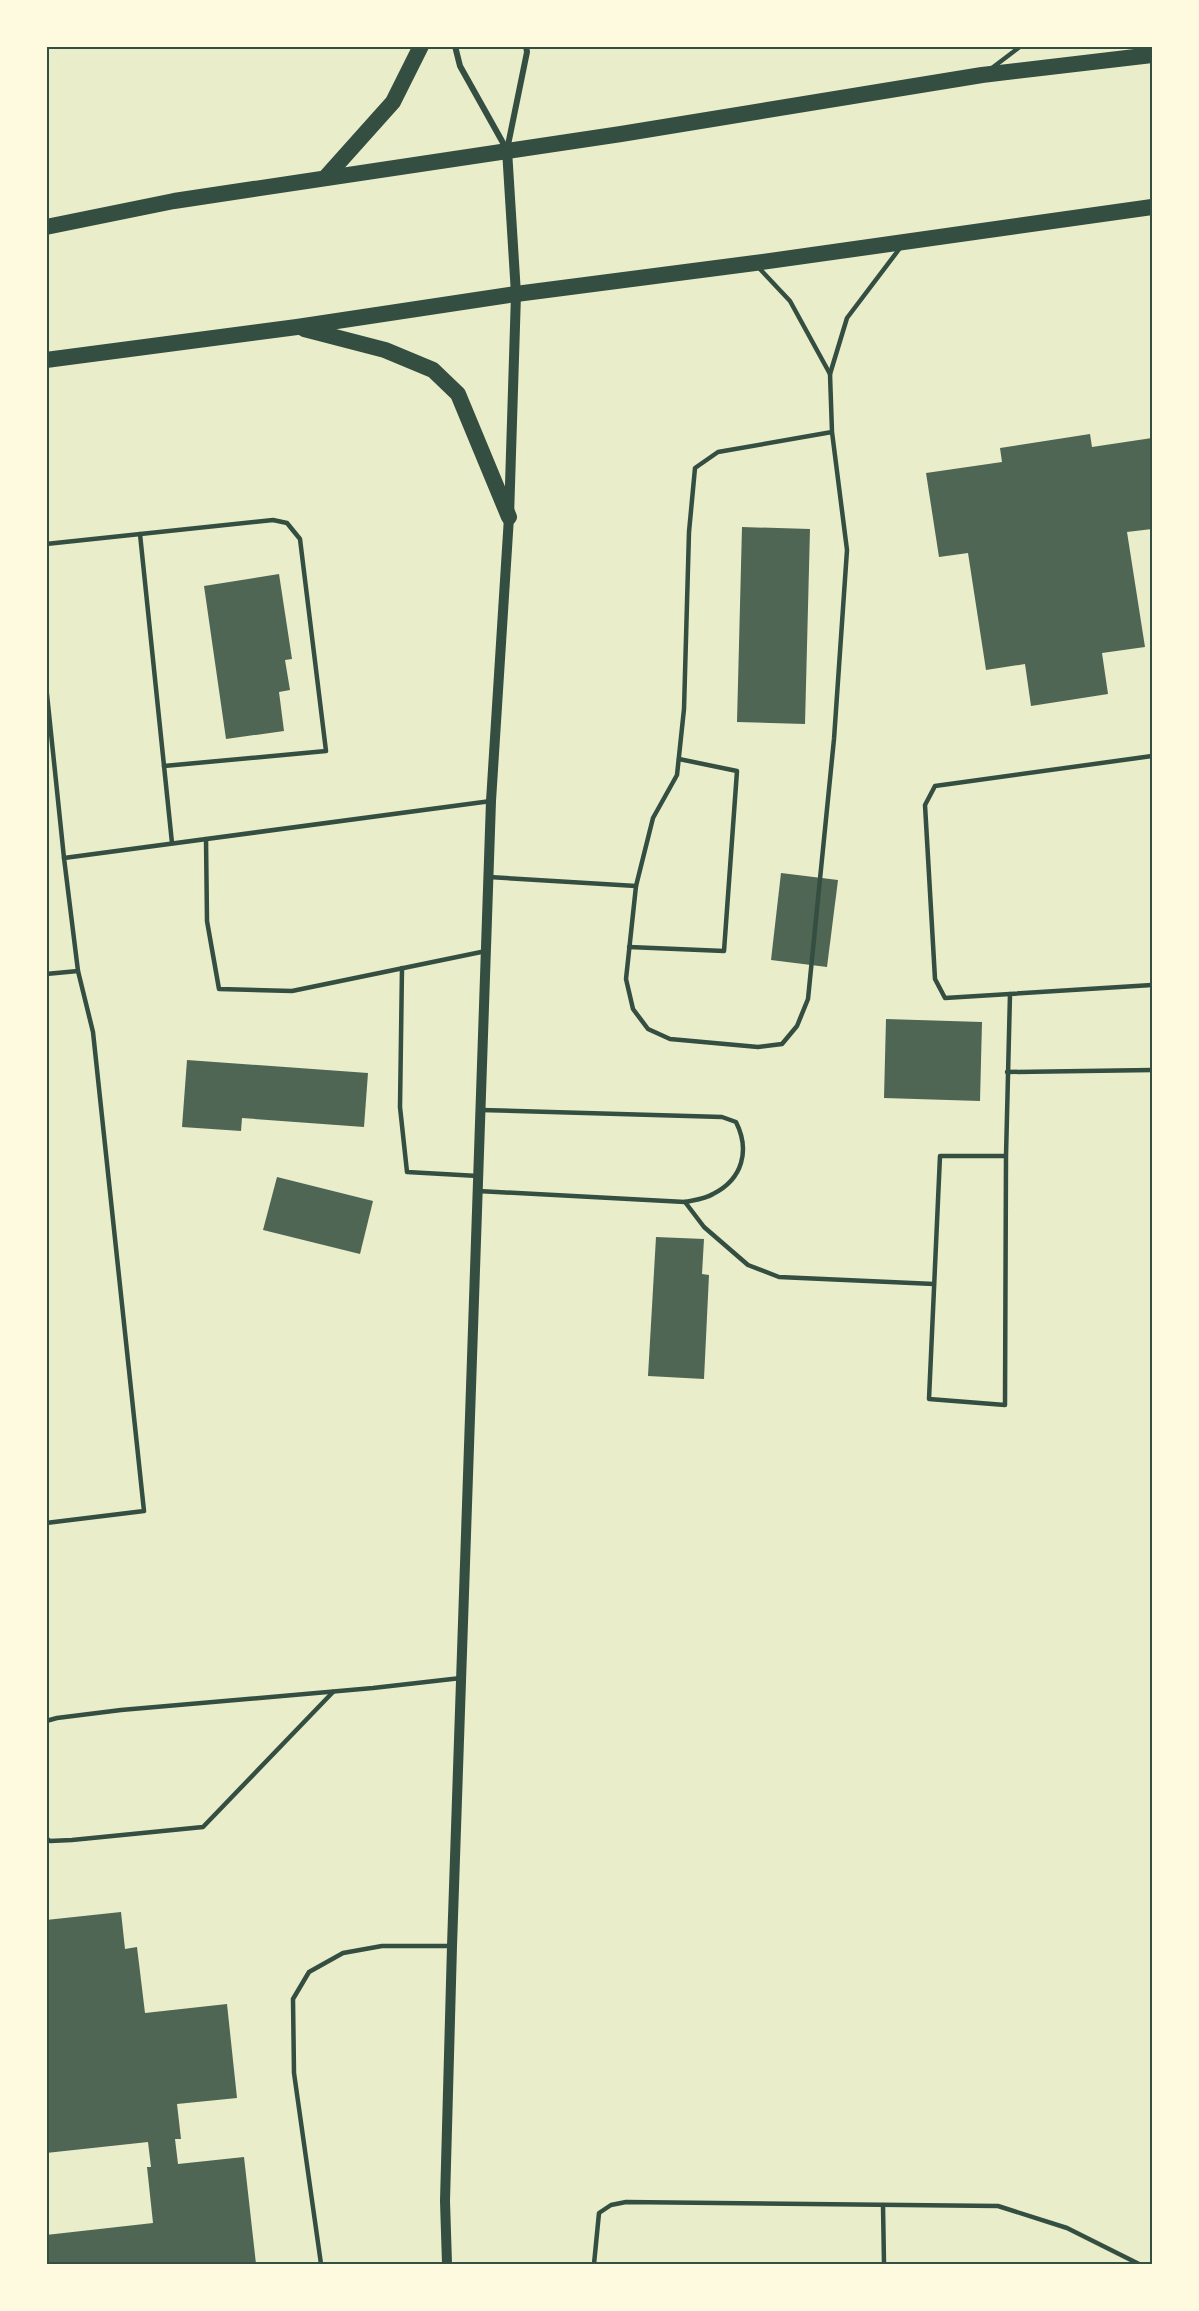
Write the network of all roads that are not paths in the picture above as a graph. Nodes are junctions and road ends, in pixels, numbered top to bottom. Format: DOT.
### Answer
graph roads {
  1 [pos="421,46"];
  2 [pos="455,46"];
  3 [pos="526,46"];
  4 [pos="1021,46"];
  5 [pos="1152,55"];
  6 [pos="982,75"];
  7 [pos="507,150"];
  8 [pos="325,178"];
  9 [pos="1152,207"];
  10 [pos="46,227"];
  11 [pos="906,242"];
  12 [pos="755,263"];
  13 [pos="516,294"];
  14 [pos="297,327"];
  15 [pos="46,360"];
  16 [pos="830,374"];
  17 [pos="832,432"];
  18 [pos="509,517"];
  19 [pos="140,534"];
  20 [pos="46,544"];
  21 [pos="46,685"];
  22 [pos="1152,756"];
  23 [pos="679,759"];
  24 [pos="164,766"];
  25 [pos="491,801"];
  26 [pos="206,839"];
  27 [pos="172,843"];
  28 [pos="64,858"];
  29 [pos="489,877"];
  30 [pos="636,886"];
  31 [pos="629,947"];
  32 [pos="487,951"];
  33 [pos="402,968"];
  34 [pos="78,970"];
  35 [pos="46,974"];
  36 [pos="1152,985"];
  37 [pos="1010,994"];
  38 [pos="1152,1070"];
  39 [pos="1008,1072"];
  40 [pos="481,1110"];
  41 [pos="1006,1156"];
  42 [pos="478,1176"];
  43 [pos="478,1191"];
  44 [pos="685,1202"];
  45 [pos="934,1284"];
  46 [pos="46,1523"];
  47 [pos="461,1678"];
  48 [pos="333,1692"];
  49 [pos="46,1721"];
  50 [pos="46,1839"];
  51 [pos="452,1946"];
  52 [pos="883,2205"];
  53 [pos="321,2265"];
  54 [pos="447,2265"];
  55 [pos="594,2265"];
  56 [pos="884,2265"];
  57 [pos="1139,2265"];
  1 -- 8 [label="highway"];
  2 -- 7 [label="street"];
  3 -- 7 [label="street"];
  4 -- 6 [label="lane"];
  5 -- 6 [label="highway"];
  6 -- 7 [label="highway"];
  7 -- 8 [label="highway"];
  7 -- 13 [label="street"];
  8 -- 10 [label="highway"];
  9 -- 11 [label="highway"];
  11 -- 12 [label="highway"];
  11 -- 16 [label="lane"];
  12 -- 13 [label="highway"];
  12 -- 16 [label="lane"];
  13 -- 14 [label="highway"];
  13 -- 18 [label="street"];
  14 -- 15 [label="highway"];
  14 -- 18 [label="highway"];
  16 -- 17 [label="lane"];
  17 -- 23 [label="lane"];
  17 -- 31 [label="lane"];
  18 -- 25 [label="street"];
  19 -- 20 [label="lane"];
  19 -- 24 [label="lane"];
  19 -- 24 [label="lane"];
  21 -- 28 [label="lane"];
  22 -- 37 [label="lane"];
  23 -- 30 [label="lane"];
  23 -- 31 [label="lane"];
  24 -- 27 [label="lane"];
  25 -- 26 [label="lane"];
  25 -- 29 [label="street"];
  26 -- 27 [label="lane"];
  26 -- 33 [label="lane"];
  27 -- 28 [label="lane"];
  28 -- 34 [label="lane"];
  29 -- 30 [label="lane"];
  29 -- 32 [label="street"];
  30 -- 31 [label="lane"];
  32 -- 33 [label="lane"];
  32 -- 40 [label="street"];
  33 -- 42 [label="lane"];
  34 -- 35 [label="lane"];
  34 -- 46 [label="lane"];
  36 -- 37 [label="lane"];
  37 -- 39 [label="lane"];
  38 -- 39 [label="lane"];
  39 -- 41 [label="lane"];
  40 -- 42 [label="street"];
  40 -- 44 [label="lane"];
  41 -- 45 [label="lane"];
  41 -- 45 [label="lane"];
  42 -- 43 [label="street"];
  43 -- 44 [label="lane"];
  43 -- 47 [label="street"];
  44 -- 45 [label="lane"];
  47 -- 48 [label="lane"];
  47 -- 51 [label="street"];
  48 -- 49 [label="lane"];
  48 -- 50 [label="lane"];
  51 -- 53 [label="lane"];
  51 -- 54 [label="street"];
  52 -- 55 [label="lane"];
  52 -- 56 [label="lane"];
  52 -- 57 [label="lane"];
}
